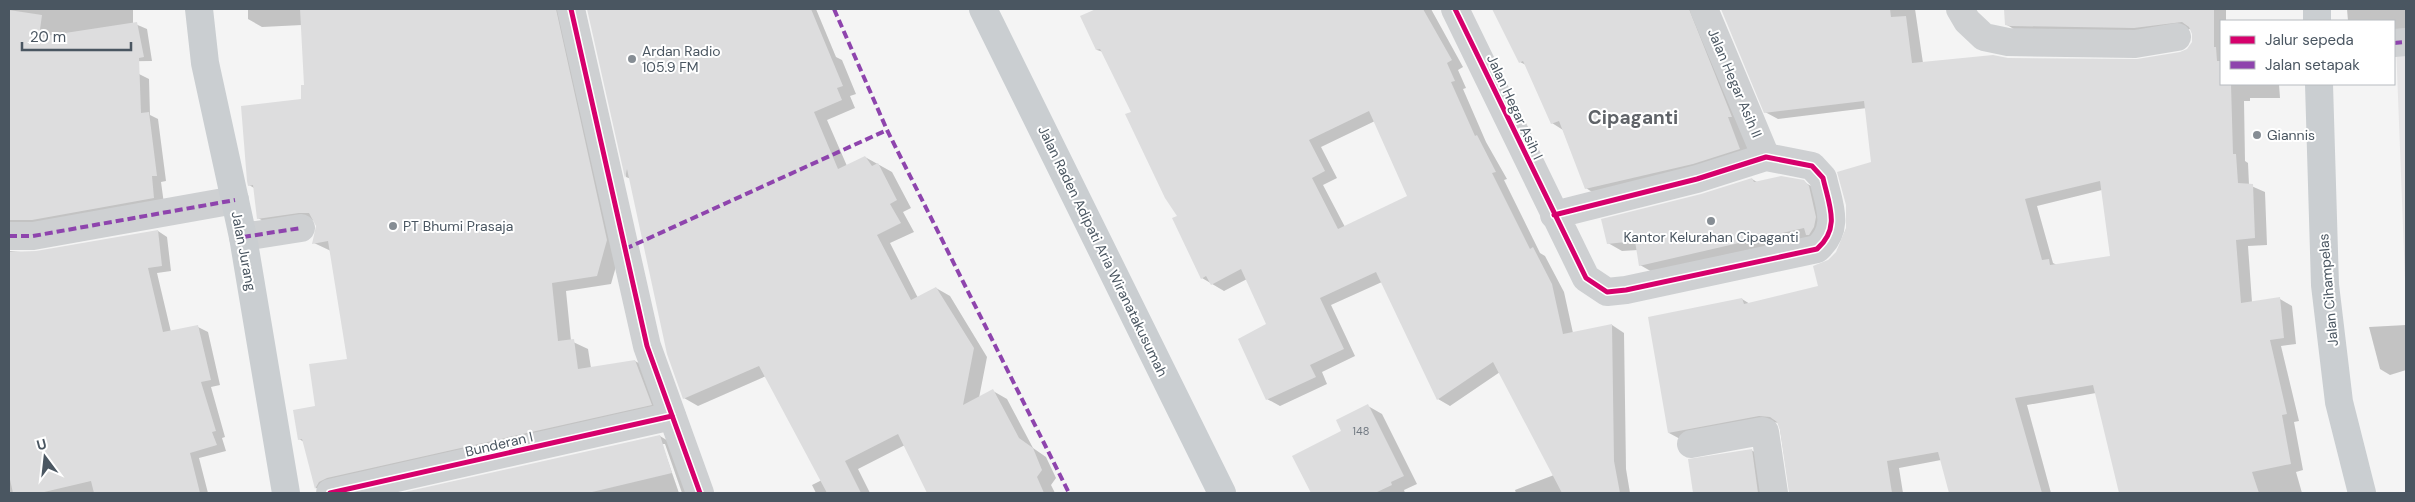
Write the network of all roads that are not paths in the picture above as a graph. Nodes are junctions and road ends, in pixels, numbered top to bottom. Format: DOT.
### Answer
graph roads {
  1 [pos="199,9"];
  2 [pos="571,9"];
  3 [pos="983,9"];
  4 [pos="1455,9"];
  5 [pos="1704,9"];
  6 [pos="1960,9"];
  7 [pos="2177,37"];
  8 [pos="2319,85"];
  9 [pos="1766,157"];
  10 [pos="234,200"];
  11 [pos="1554,216"];
  12 [pos="301,228"];
  13 [pos="9,236"];
  14 [pos="242,237"];
  15 [pos="672,416"];
  16 [pos="1691,444"];
  17 [pos="286,493"];
  18 [pos="330,493"];
  19 [pos="700,493"];
  20 [pos="1222,493"];
  21 [pos="1774,493"];
  22 [pos="2362,493"];
  1 -- 10 [label="main road, Jalan Jurang"];
  2 -- 15 [label="street"];
  3 -- 20 [label="main road, Jalan Raden Adipati Aria Wiranatakusumah"];
  4 -- 11 [label="street, Jalan Hegar Asih I"];
  5 -- 9 [label="street, Jalan Hegar Asih II"];
  6 -- 7 [label="street"];
  8 -- 22 [label="main road, Jalan Cihampelas"];
  9 -- 11 [label="street"];
  9 -- 11 [label="street, Jalan Hegar Asih I"];
  10 -- 13 [label="street"];
  10 -- 14 [label="main road, Jalan Jurang"];
  12 -- 14 [label="street"];
  14 -- 17 [label="main road, Jalan Jurang"];
  15 -- 18 [label="street, Bunderan I"];
  15 -- 19 [label="street"];
  16 -- 21 [label="street"];
}
